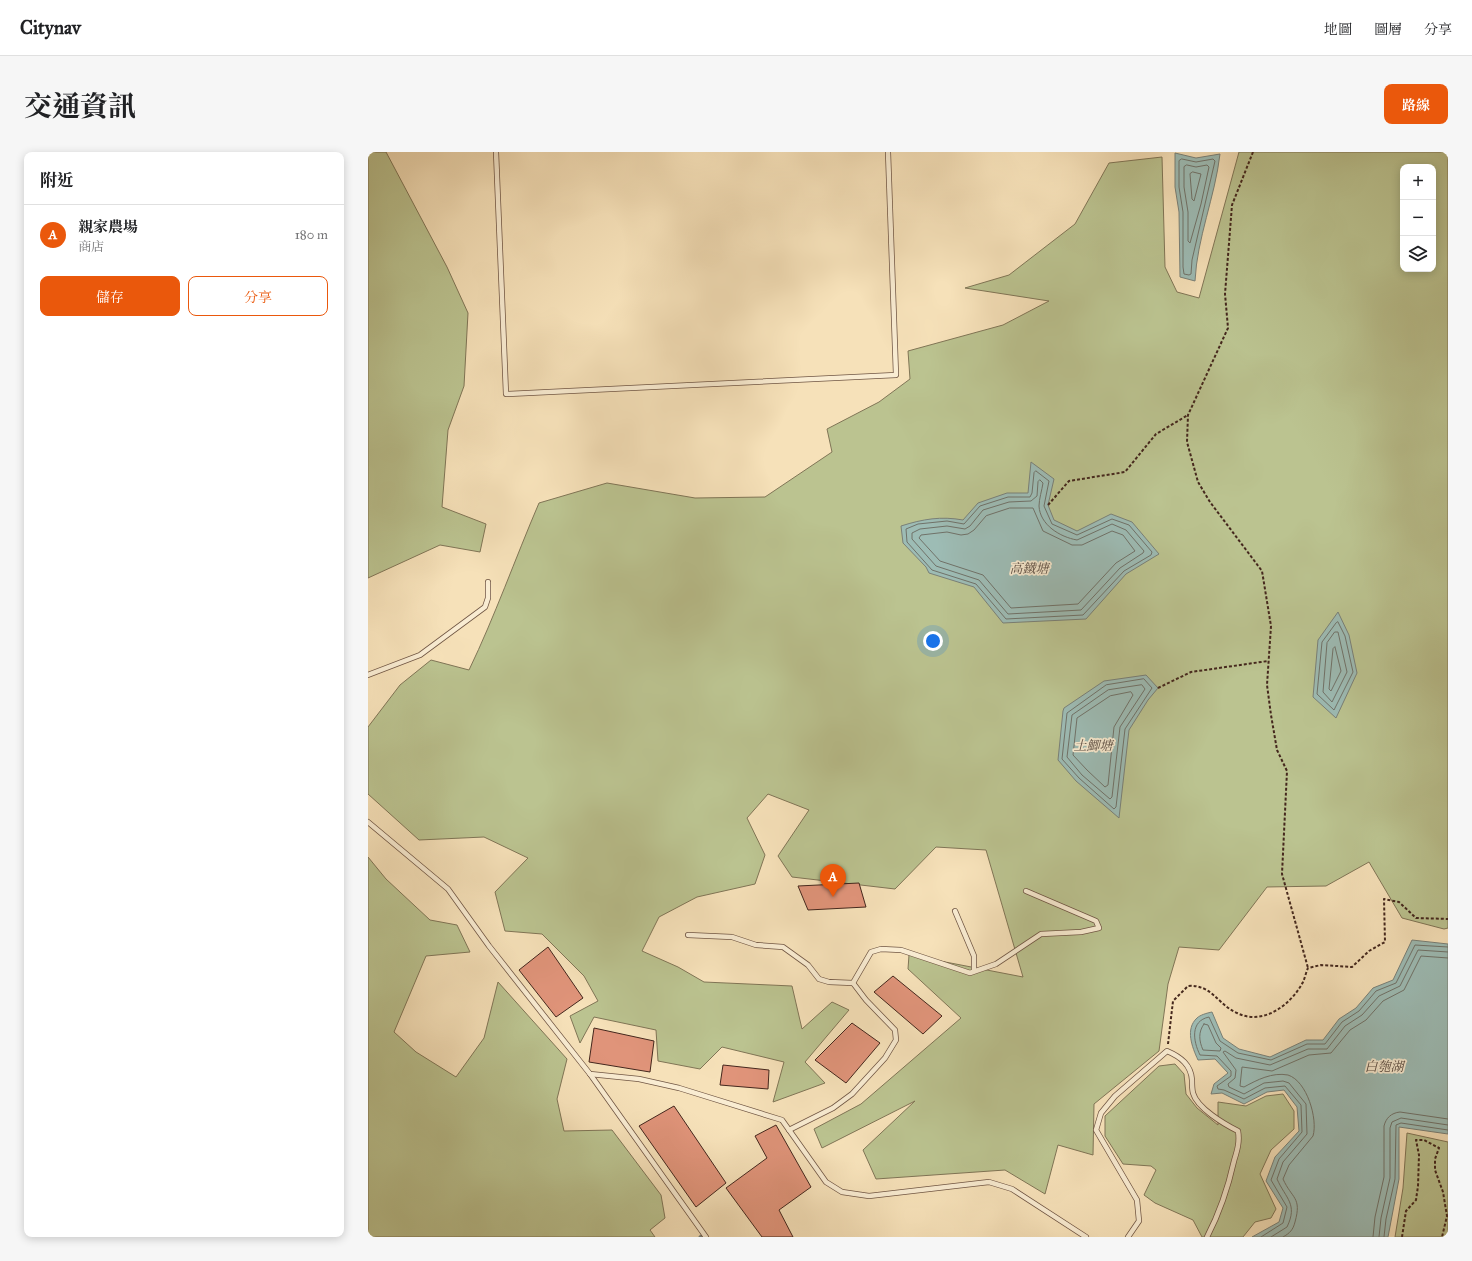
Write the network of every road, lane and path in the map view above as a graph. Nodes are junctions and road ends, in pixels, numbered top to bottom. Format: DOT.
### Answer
graph roads {
  1 [pos="496,152"];
  2 [pos="888,152"];
  3 [pos="1253,152"];
  4 [pos="1188,415"];
  5 [pos="1048,506"];
  6 [pos="488,582"];
  7 [pos="1269,661"];
  8 [pos="368,674"];
  9 [pos="1158,688"];
  10 [pos="368,822"];
  11 [pos="1026,892"];
  12 [pos="955,911"];
  13 [pos="1448,919"];
  14 [pos="688,935"];
  15 [pos="1308,968"];
  16 [pos="974,971"];
  17 [pos="853,983"];
  18 [pos="1167,1052"];
  19 [pos="590,1074"];
  20 [pos="789,1130"];
  21 [pos="706,1237"];
  22 [pos="1086,1237"];
  23 [pos="1128,1237"];
  24 [pos="1207,1237"];
  25 [pos="1402,1237"];
  26 [pos="1442,1237"];
  1 -- 2 [label="lane"];
  3 -- 4 [label="path"];
  4 -- 5 [label="path"];
  4 -- 7 [label="path"];
  6 -- 8 [label="lane"];
  7 -- 9 [label="path"];
  7 -- 15 [label="path"];
  10 -- 19 [label="lane"];
  11 -- 16 [label="lane"];
  12 -- 16 [label="lane"];
  13 -- 15 [label="path"];
  14 -- 17 [label="lane"];
  15 -- 18 [label="path"];
  16 -- 17 [label="lane"];
  17 -- 20 [label="lane"];
  18 -- 23 [label="lane"];
  18 -- 24 [label="lane"];
  19 -- 20 [label="lane"];
  19 -- 21 [label="lane"];
  20 -- 22 [label="lane"];
  25 -- 26 [label="path"];
}
